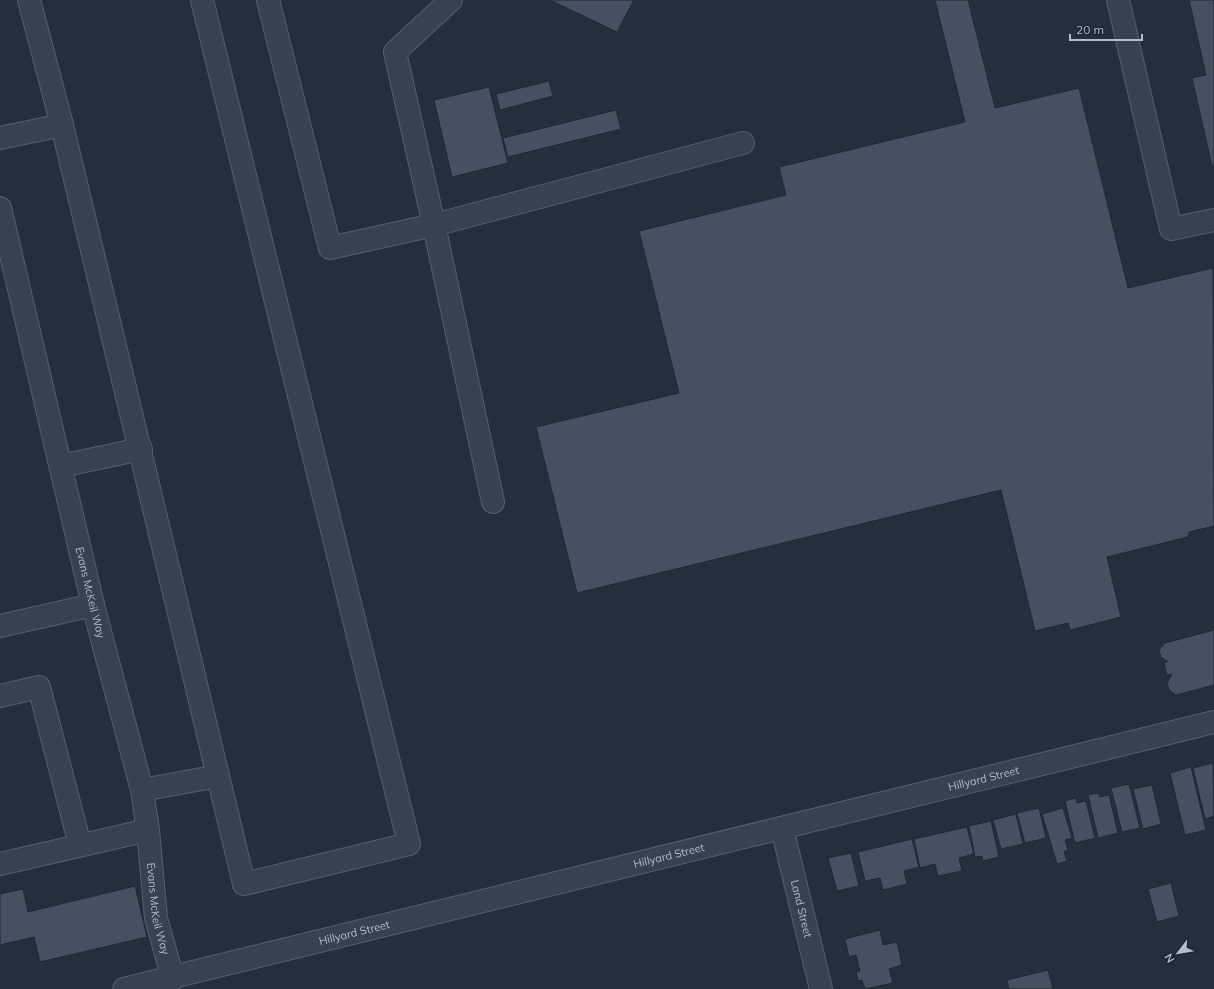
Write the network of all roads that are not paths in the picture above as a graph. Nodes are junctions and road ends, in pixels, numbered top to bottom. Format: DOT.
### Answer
graph roads {
  1 [pos="29,0"];
  2 [pos="202,0"];
  3 [pos="268,0"];
  4 [pos="451,0"];
  5 [pos="1118,0"];
  6 [pos="62,125"];
  7 [pos="0,138"];
  8 [pos="743,143"];
  9 [pos="0,208"];
  10 [pos="1214,220"];
  11 [pos="434,225"];
  12 [pos="141,449"];
  13 [pos="61,466"];
  14 [pos="493,502"];
  15 [pos="94,605"];
  16 [pos="0,626"];
  17 [pos="0,696"];
  18 [pos="1214,722"];
  19 [pos="218,776"];
  20 [pos="142,790"];
  21 [pos="782,828"];
  22 [pos="148,830"];
  23 [pos="80,845"];
  24 [pos="0,864"];
  25 [pos="173,978"];
  26 [pos="124,989"];
  27 [pos="822,989"];
  1 -- 6 [label="street"];
  2 -- 19 [label="street"];
  3 -- 11 [label="street"];
  4 -- 11 [label="street"];
  5 -- 10 [label="street"];
  6 -- 7 [label="street"];
  6 -- 12 [label="street"];
  8 -- 11 [label="street"];
  9 -- 13 [label="street, Evans McKeil Way"];
  11 -- 14 [label="street"];
  12 -- 13 [label="street"];
  12 -- 19 [label="street"];
  13 -- 15 [label="street, Evans McKeil Way"];
  15 -- 16 [label="street"];
  15 -- 20 [label="street, Evans McKeil Way"];
  17 -- 23 [label="street"];
  18 -- 21 [label="street, Hillyard Street"];
  19 -- 20 [label="street"];
  20 -- 22 [label="street, Evans McKeil Way"];
  21 -- 25 [label="street, Hillyard Street"];
  21 -- 27 [label="street, Land Street"];
  22 -- 23 [label="street"];
  22 -- 25 [label="street, Evans McKeil Way"];
  23 -- 24 [label="street"];
  25 -- 26 [label="street, Hillyard Street"];
}
